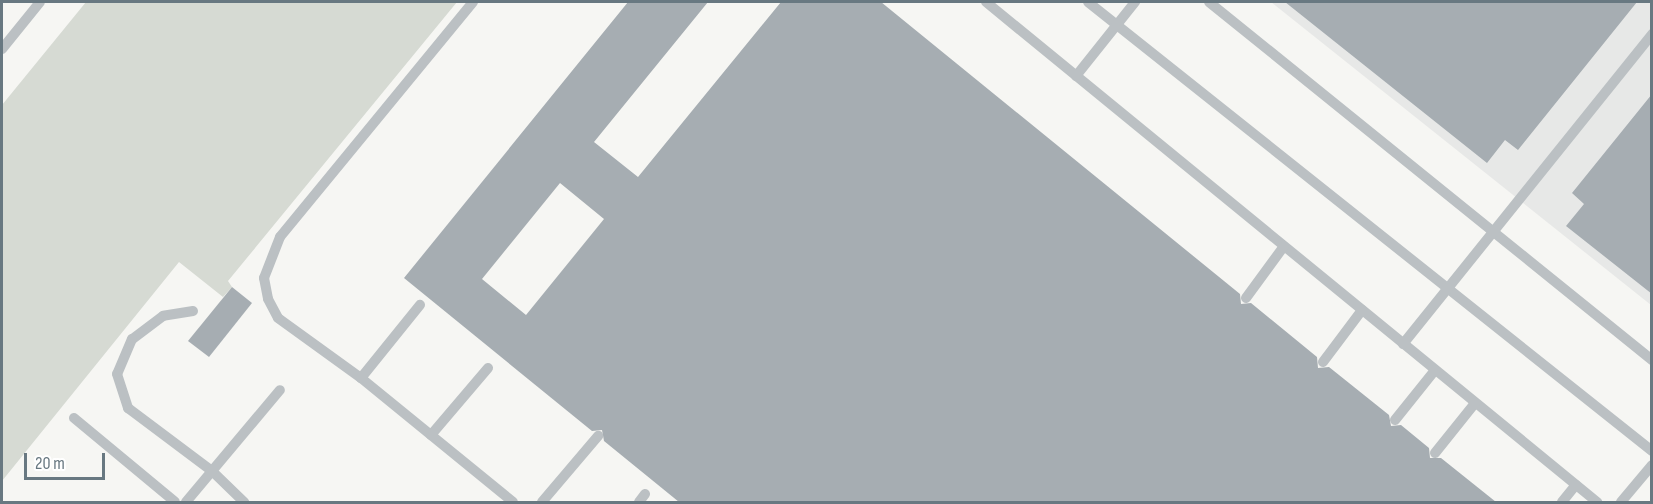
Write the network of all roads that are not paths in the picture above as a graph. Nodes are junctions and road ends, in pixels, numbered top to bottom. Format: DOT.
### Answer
graph roads {
  1 [pos="40,2"];
  2 [pos="473,2"];
  3 [pos="986,2"];
  4 [pos="1088,2"];
  5 [pos="1135,2"];
  6 [pos="1209,2"];
  7 [pos="1117,25"];
  8 [pos="1652,34"];
  9 [pos="2,49"];
  10 [pos="1076,76"];
  11 [pos="1494,229"];
  12 [pos="1284,246"];
  13 [pos="1446,289"];
  14 [pos="1246,298"];
  15 [pos="420,305"];
  16 [pos="1362,310"];
  17 [pos="192,311"];
  18 [pos="1403,344"];
  19 [pos="1652,360"];
  20 [pos="1323,362"];
  21 [pos="488,368"];
  22 [pos="1435,370"];
  23 [pos="361,378"];
  24 [pos="280,390"];
  25 [pos="1475,402"];
  26 [pos="74,418"];
  27 [pos="1395,420"];
  28 [pos="431,435"];
  29 [pos="598,436"];
  30 [pos="1652,451"];
  31 [pos="1435,453"];
  32 [pos="1652,465"];
  33 [pos="212,471"];
  34 [pos="1576,485"];
  35 [pos="175,502"];
  36 [pos="186,502"];
  37 [pos="244,502"];
  38 [pos="513,502"];
  39 [pos="542,502"];
  40 [pos="1562,502"];
  41 [pos="1597,502"];
  42 [pos="1621,502"];
  1 -- 9 [label="street"];
  2 -- 23 [label="street"];
  3 -- 10 [label="street"];
  4 -- 7 [label="street"];
  5 -- 7 [label="street"];
  6 -- 11 [label="street"];
  7 -- 10 [label="street"];
  7 -- 13 [label="street"];
  8 -- 11 [label="street"];
  10 -- 12 [label="street"];
  11 -- 13 [label="street"];
  11 -- 19 [label="street"];
  12 -- 14 [label="street"];
  12 -- 16 [label="street"];
  13 -- 18 [label="street"];
  13 -- 30 [label="street"];
  15 -- 23 [label="street"];
  16 -- 18 [label="street"];
  16 -- 20 [label="street"];
  17 -- 33 [label="street"];
  18 -- 22 [label="street"];
  21 -- 28 [label="street"];
  22 -- 25 [label="street"];
  22 -- 27 [label="street"];
  23 -- 28 [label="street"];
  24 -- 33 [label="street"];
  25 -- 31 [label="street"];
  25 -- 34 [label="street"];
  26 -- 35 [label="street"];
  28 -- 38 [label="street"];
  29 -- 39 [label="street"];
  32 -- 42 [label="street"];
  33 -- 36 [label="street"];
  33 -- 37 [label="street"];
  34 -- 40 [label="street"];
  34 -- 41 [label="street"];
}
